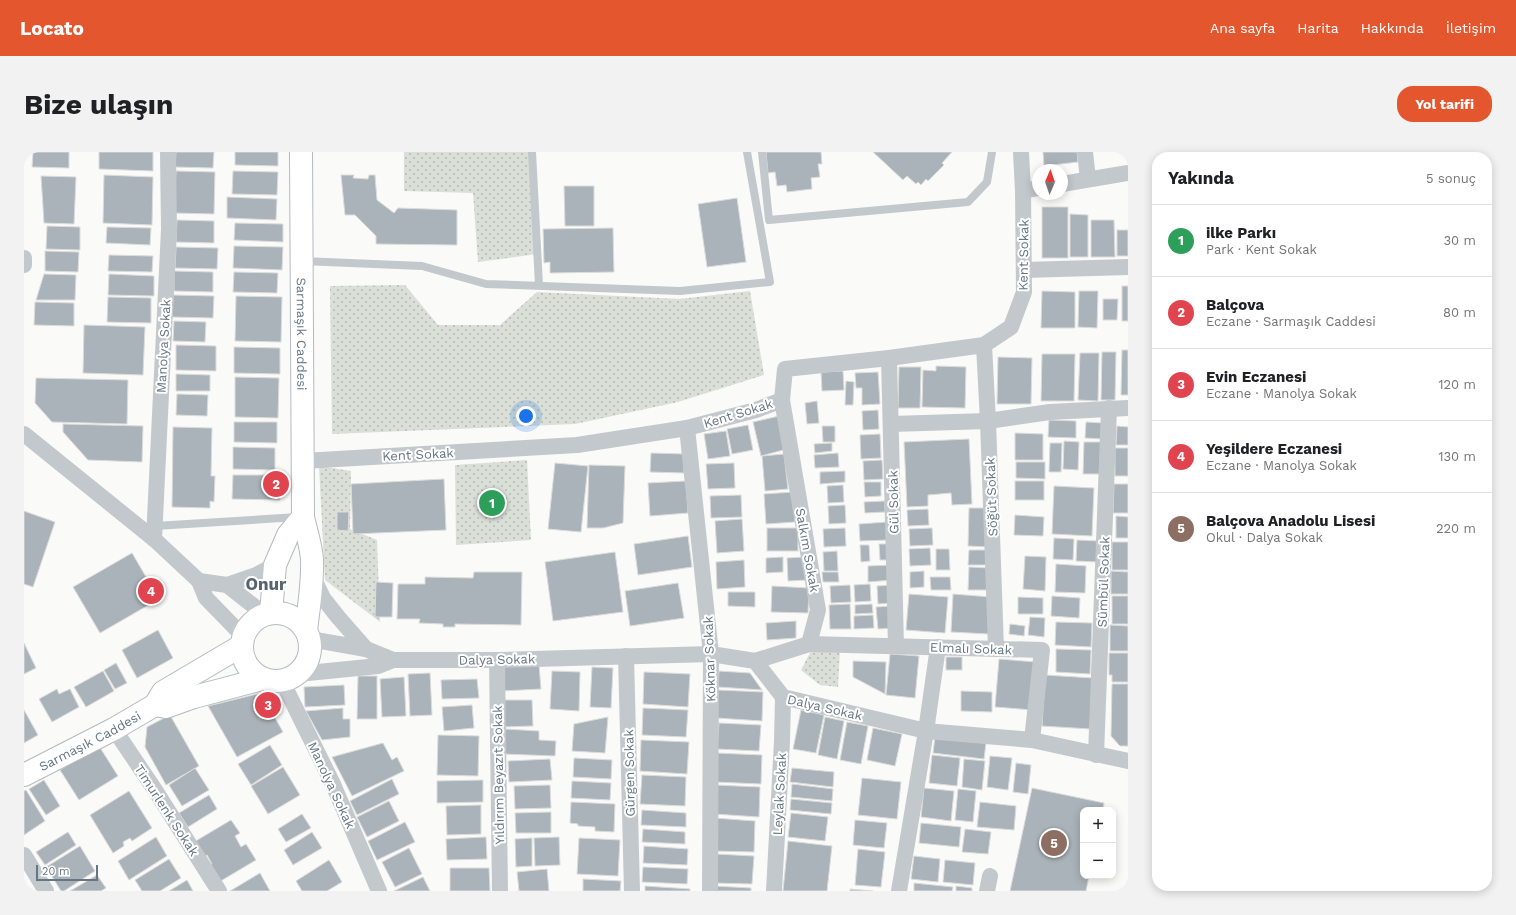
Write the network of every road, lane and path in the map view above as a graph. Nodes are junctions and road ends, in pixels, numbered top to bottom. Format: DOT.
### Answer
graph roads {
  1 [pos="168,152"];
  2 [pos="301,152"];
  3 [pos="532,152"];
  4 [pos="747,152"];
  5 [pos="762,152"];
  6 [pos="992,152"];
  7 [pos="1021,152"];
  8 [pos="1085,152"];
  9 [pos="1128,173"];
  10 [pos="1088,179"];
  11 [pos="1068,183"];
  12 [pos="1031,189"];
  13 [pos="24,258"];
  14 [pos="301,261"];
  15 [pos="24,265"];
  16 [pos="1128,267"];
  17 [pos="1024,270"];
  18 [pos="539,285"];
  19 [pos="984,345"];
  20 [pos="889,358"];
  21 [pos="782,400"];
  22 [pos="1109,408"];
  23 [pos="1128,408"];
  24 [pos="988,421"];
  25 [pos="891,424"];
  26 [pos="687,428"];
  27 [pos="24,434"];
  28 [pos="303,461"];
  29 [pos="303,517"];
  30 [pos="154,532"];
  31 [pos="275,565"];
  32 [pos="312,575"];
  33 [pos="199,581"];
  34 [pos="227,584"];
  35 [pos="268,614"];
  36 [pos="308,634"];
  37 [pos="242,641"];
  38 [pos="809,644"];
  39 [pos="896,646"];
  40 [pos="938,648"];
  41 [pos="366,649"];
  42 [pos="996,650"];
  43 [pos="711,654"];
  44 [pos="626,656"];
  45 [pos="393,660"];
  46 [pos="497,660"];
  47 [pos="755,661"];
  48 [pos="280,678"];
  49 [pos="782,698"];
  50 [pos="155,705"];
  51 [pos="114,728"];
  52 [pos="926,731"];
  53 [pos="1032,740"];
  54 [pos="1096,755"];
  55 [pos="1128,761"];
  56 [pos="24,775"];
  57 [pos="24,855"];
  58 [pos="46,891"];
  59 [pos="219,891"];
  60 [pos="379,891"];
  61 [pos="500,891"];
  62 [pos="632,891"];
  63 [pos="710,891"];
  64 [pos="774,891"];
  65 [pos="899,891"];
  1 -- 30 [label="street, Manolya Sokak"];
  2 -- 14 [label="main road, Sarmaşık Caddesi"];
  3 -- 18 [label="lane"];
  4 -- 18 [label="lane"];
  5 -- 6 [label="lane"];
  7 -- 12 [label="street, Kent Sokak"];
  8 -- 10 [label="street"];
  9 -- 10 [label="street"];
  10 -- 11 [label="street"];
  12 -- 17 [label="street, Kent Sokak"];
  13 -- 15 [label="street"];
  14 -- 18 [label="lane"];
  14 -- 28 [label="main road, Sarmaşık Caddesi"];
  16 -- 17 [label="street"];
  17 -- 19 [label="street, Kent Sokak"];
  19 -- 20 [label="street, Kent Sokak"];
  19 -- 24 [label="street, Söğüt Sokak"];
  20 -- 21 [label="street, Kent Sokak"];
  20 -- 25 [label="street, Gül Sokak"];
  21 -- 26 [label="street, Kent Sokak"];
  21 -- 38 [label="street, Salkım Sokak"];
  22 -- 23 [label="street"];
  22 -- 24 [label="street"];
  22 -- 54 [label="street, Sümbül Sokak"];
  24 -- 25 [label="street"];
  24 -- 42 [label="street, Söğüt Sokak"];
  25 -- 39 [label="street, Gül Sokak"];
  26 -- 28 [label="street, Kent Sokak"];
  26 -- 43 [label="street, Köknar Sokak"];
  27 -- 30 [label="street"];
  28 -- 29 [label="main road, Sarmaşık Caddesi"];
  29 -- 30 [label="lane"];
  29 -- 31 [label="main road"];
  29 -- 32 [label="main road, Sarmaşık Caddesi"];
  30 -- 33 [label="street"];
  31 -- 34 [label="street"];
  31 -- 35 [label="main road"];
  32 -- 36 [label="main road, Sarmaşık Caddesi"];
  32 -- 41 [label="street"];
  33 -- 34 [label="street"];
  33 -- 37 [label="street"];
  34 -- 35 [label="street"];
  35 -- 36 [label="main road"];
  35 -- 37 [label="main road"];
  36 -- 41 [label="street, Dalya Sokak"];
  36 -- 48 [label="main road"];
  37 -- 48 [label="main road"];
  37 -- 50 [label="main road, Sarmaşık Caddesi"];
  38 -- 39 [label="street, Elmalı Sokak"];
  38 -- 47 [label="street"];
  39 -- 40 [label="street, Elmalı Sokak"];
  40 -- 42 [label="street, Elmalı Sokak"];
  40 -- 52 [label="street"];
  41 -- 45 [label="street, Dalya Sokak"];
  42 -- 53 [label="street, Elmalı Sokak"];
  43 -- 44 [label="street, Dalya Sokak"];
  43 -- 47 [label="street, Dalya Sokak"];
  43 -- 63 [label="street, Köknar Sokak"];
  44 -- 46 [label="street, Dalya Sokak"];
  44 -- 62 [label="street, Gürgen Sokak"];
  45 -- 46 [label="street, Dalya Sokak"];
  45 -- 48 [label="street, Dalya Sokak"];
  46 -- 61 [label="street, Yıldırım Beyazıt Sokak"];
  47 -- 49 [label="street, Dalya Sokak"];
  48 -- 50 [label="main road, Sarmaşık Caddesi"];
  48 -- 60 [label="street, Manolya Sokak"];
  49 -- 52 [label="street, Dalya Sokak"];
  49 -- 64 [label="street, Leylak Sokak"];
  50 -- 51 [label="main road, Sarmaşık Caddesi"];
  51 -- 56 [label="main road, Sarmaşık Caddesi"];
  51 -- 59 [label="street, Timurlenk Sokak"];
  52 -- 53 [label="street, Dalya Sokak"];
  52 -- 65 [label="street"];
  53 -- 54 [label="street, Dalya Sokak"];
  54 -- 55 [label="street, Dalya Sokak"];
  57 -- 58 [label="street"];
}
